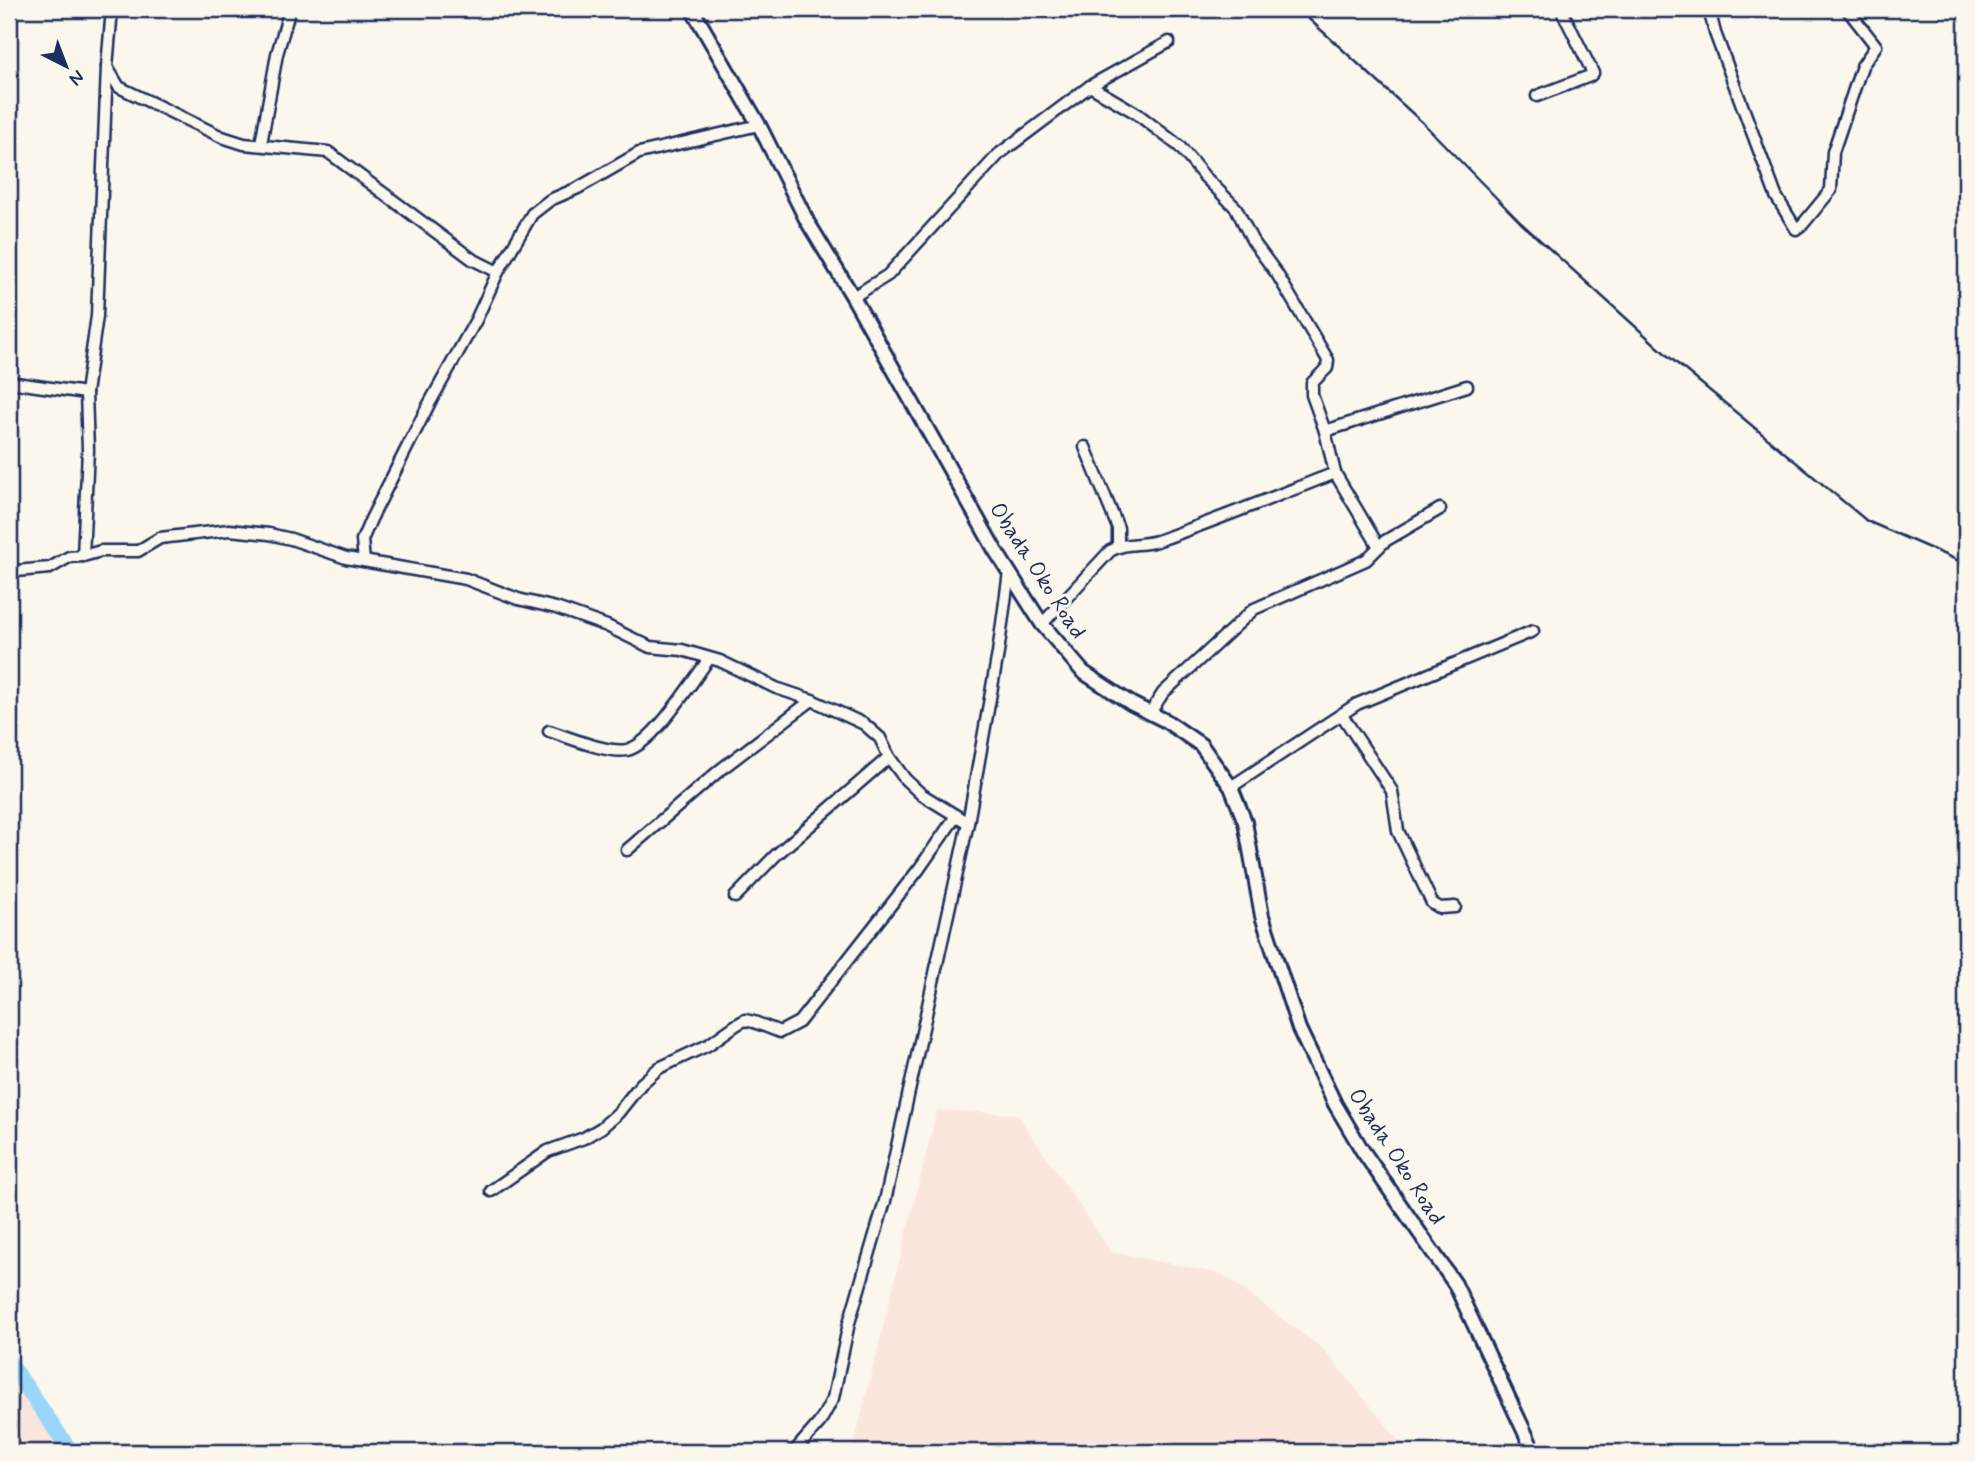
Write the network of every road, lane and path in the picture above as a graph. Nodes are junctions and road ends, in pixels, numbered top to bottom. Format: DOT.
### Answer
graph roads {
  1 [pos="112,9"];
  2 [pos="290,9"];
  3 [pos="692,9"];
  4 [pos="1561,9"];
  5 [pos="1709,9"];
  6 [pos="1847,9"];
  7 [pos="1169,43"];
  8 [pos="107,67"];
  9 [pos="1090,86"];
  10 [pos="1536,96"];
  11 [pos="759,125"];
  12 [pos="261,144"];
  13 [pos="498,272"];
  14 [pos="853,297"];
  15 [pos="9,382"];
  16 [pos="1467,387"];
  17 [pos="86,393"];
  18 [pos="1325,431"];
  19 [pos="1085,447"];
  20 [pos="1335,473"];
  21 [pos="1440,509"];
  22 [pos="362,540"];
  23 [pos="1118,546"];
  24 [pos="1379,547"];
  25 [pos="83,556"];
  26 [pos="346,558"];
  27 [pos="364,561"];
  28 [pos="9,570"];
  29 [pos="1009,572"];
  30 [pos="1042,624"];
  31 [pos="1534,631"];
  32 [pos="709,659"];
  33 [pos="812,700"];
  34 [pos="1150,713"];
  35 [pos="1342,715"];
  36 [pos="549,731"];
  37 [pos="889,757"];
  38 [pos="1231,787"];
  39 [pos="956,816"];
  40 [pos="968,823"];
  41 [pos="627,850"];
  42 [pos="735,897"];
  43 [pos="1455,907"];
  44 [pos="491,1191"];
  45 [pos="794,1452"];
  46 [pos="1534,1452"];
  1 -- 8 [label="street"];
  2 -- 12 [label="street"];
  3 -- 11 [label="main road, Obada Oko Road"];
  4 -- 10 [label="street"];
  5 -- 6 [label="street"];
  7 -- 9 [label="street"];
  8 -- 12 [label="street"];
  8 -- 17 [label="street"];
  9 -- 14 [label="street"];
  9 -- 18 [label="street"];
  11 -- 13 [label="street"];
  11 -- 14 [label="main road, Obada Oko Road"];
  12 -- 13 [label="street"];
  13 -- 22 [label="street"];
  14 -- 29 [label="main road, Obada Oko Road"];
  15 -- 17 [label="street"];
  16 -- 18 [label="street"];
  17 -- 25 [label="street"];
  18 -- 20 [label="street"];
  19 -- 23 [label="street"];
  20 -- 23 [label="street"];
  20 -- 24 [label="street"];
  21 -- 24 [label="street"];
  22 -- 26 [label="street"];
  22 -- 27 [label="street"];
  23 -- 30 [label="street"];
  24 -- 34 [label="street"];
  25 -- 26 [label="street"];
  25 -- 28 [label="street"];
  26 -- 27 [label="street"];
  27 -- 32 [label="street"];
  29 -- 30 [label="main road, Obada Oko Road"];
  29 -- 40 [label="street"];
  30 -- 34 [label="main road, Obada Oko Road"];
  31 -- 35 [label="street"];
  32 -- 33 [label="street"];
  32 -- 36 [label="street"];
  33 -- 37 [label="street"];
  33 -- 41 [label="street"];
  34 -- 38 [label="main road, Obada Oko Road"];
  35 -- 38 [label="street"];
  35 -- 43 [label="street"];
  37 -- 39 [label="street"];
  37 -- 42 [label="street"];
  38 -- 46 [label="main road, Obada Oko Road"];
  39 -- 40 [label="street"];
  39 -- 44 [label="street"];
  40 -- 45 [label="street"];
}
